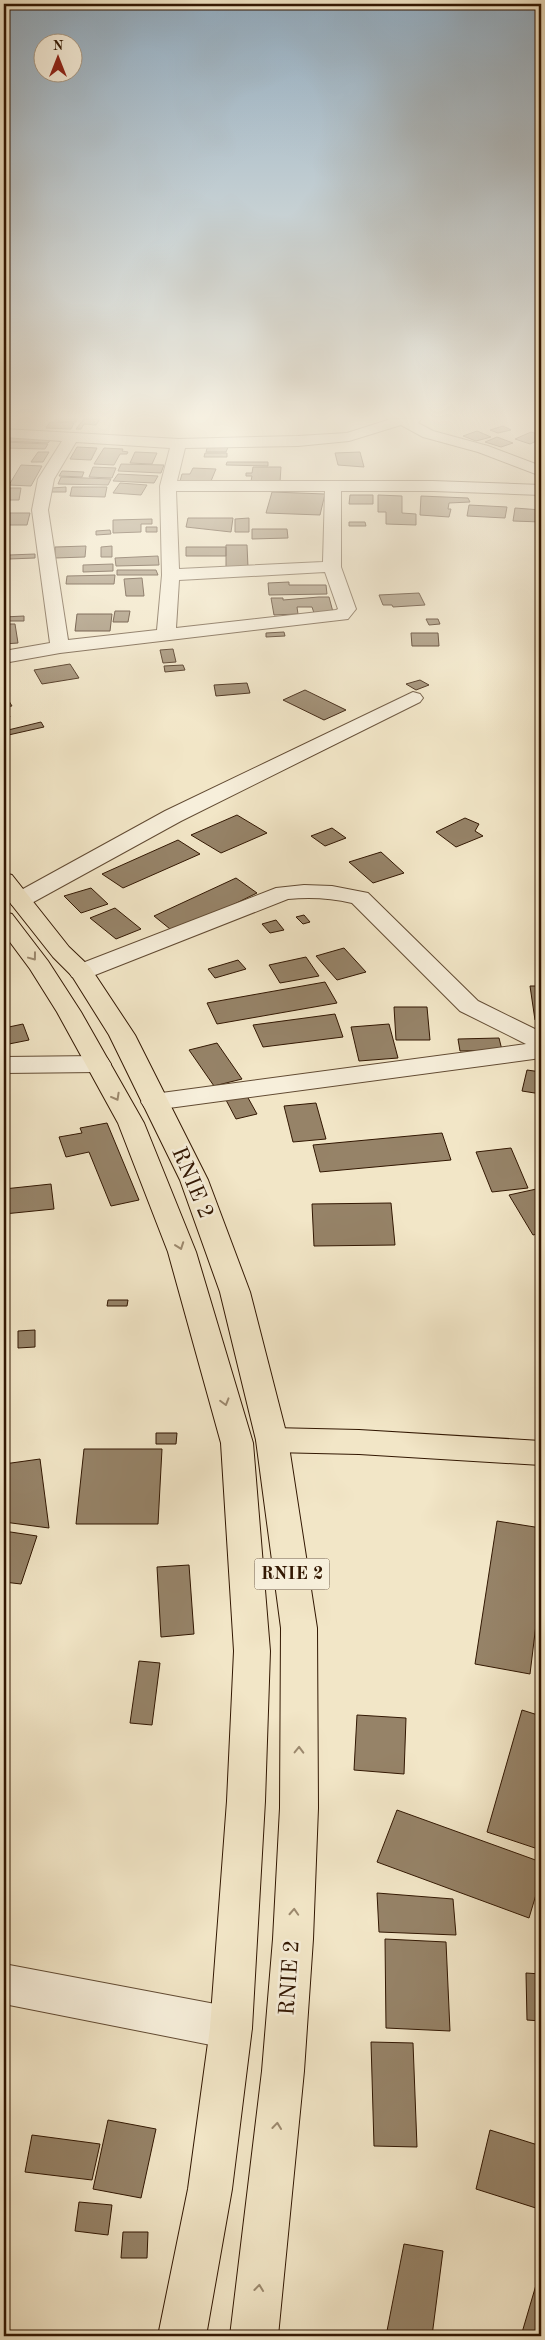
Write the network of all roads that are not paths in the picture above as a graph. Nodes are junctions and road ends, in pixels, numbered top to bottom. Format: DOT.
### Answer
graph roads {
  1 [pos="43,528"];
  2 [pos="169,528"];
  3 [pos="332,528"];
  4 [pos="332,567"];
  5 [pos="171,575"];
  6 [pos="166,635"];
  7 [pos="60,647"];
  8 [pos="4,657"];
  9 [pos="412,698"];
  10 [pos="9,900"];
  11 [pos="80,972"];
  12 [pos="541,1042"];
  13 [pos="541,1050"];
  14 [pos="98,1064"];
  15 [pos="4,1065"];
  16 [pos="154,1102"];
  17 [pos="272,1440"];
  18 [pos="541,1453"];
  19 [pos="4,1984"];
  20 [pos="231,2028"];
  21 [pos="182,2336"];
  22 [pos="254,2336"];
  1 -- 7 [label="street"];
  2 -- 5 [label="street"];
  3 -- 4 [label="street"];
  4 -- 5 [label="street"];
  4 -- 6 [label="street"];
  5 -- 6 [label="street"];
  6 -- 7 [label="street"];
  7 -- 8 [label="street"];
  9 -- 10 [label="street"];
  10 -- 11 [label="main road, RNIE 2 / RNIE 2"];
  10 -- 14 [label="main road, RNIE 2 / RNIE 2, one-way"];
  11 -- 12 [label="street"];
  11 -- 16 [label="main road, RNIE 2 / RNIE 2"];
  13 -- 16 [label="street"];
  14 -- 15 [label="street"];
  14 -- 20 [label="main road, RNIE 2 / RNIE 2, one-way"];
  16 -- 17 [label="main road, RNIE 2 / RNIE 2"];
  17 -- 18 [label="main road"];
  22 -- 17 [label="main road, RNIE 2 / RNIE 2, one-way"];
  19 -- 20 [label="street"];
  20 -- 21 [label="main road, RNIE 2 / RNIE 2"];
}
